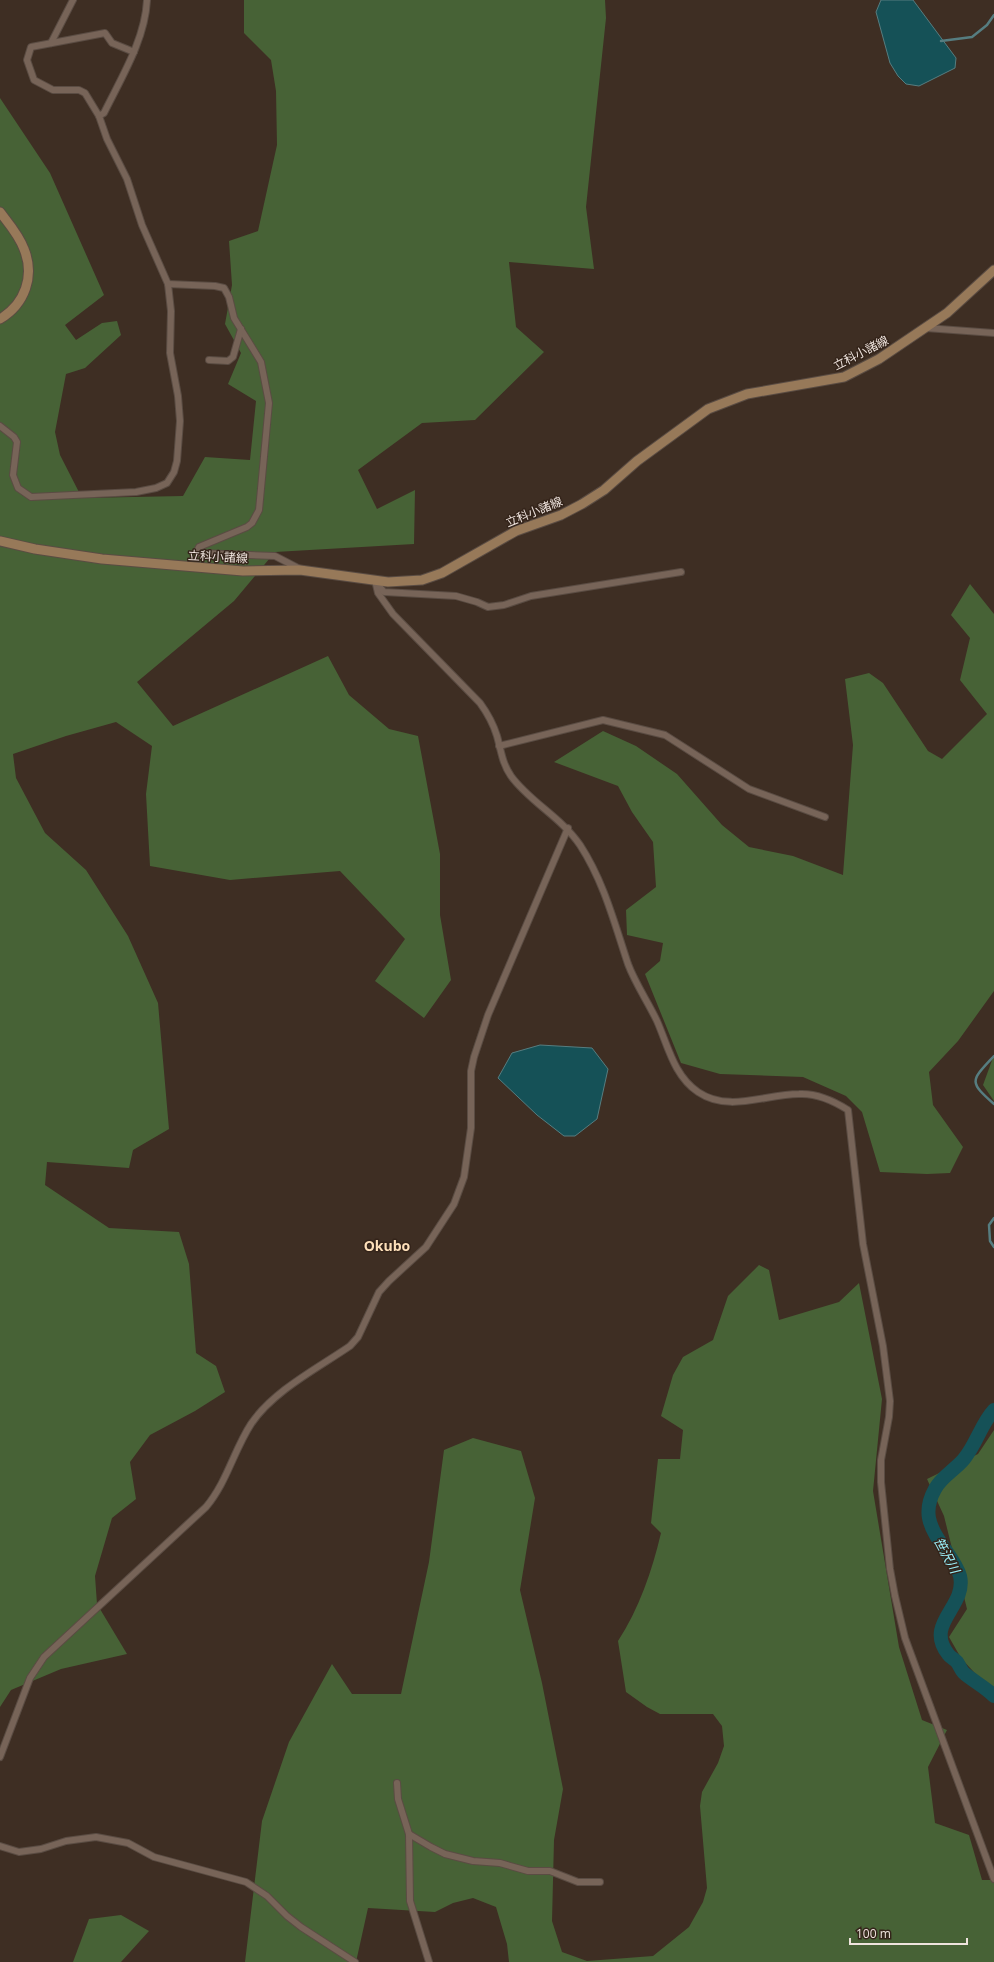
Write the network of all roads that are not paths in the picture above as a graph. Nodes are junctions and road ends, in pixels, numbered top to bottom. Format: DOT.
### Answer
graph roads {
  1 [pos="73,0"];
  2 [pos="147,0"];
  3 [pos="51,43"];
  4 [pos="134,52"];
  5 [pos="98,116"];
  6 [pos="0,212"];
  7 [pos="994,270"];
  8 [pos="168,284"];
  9 [pos="0,319"];
  10 [pos="926,328"];
  11 [pos="241,329"];
  12 [pos="994,333"];
  13 [pos="209,360"];
  14 [pos="0,426"];
  15 [pos="0,541"];
  16 [pos="300,570"];
  17 [pos="681,572"];
  18 [pos="375,580"];
  19 [pos="499,746"];
  20 [pos="825,817"];
  21 [pos="568,828"];
  22 [pos="0,1757"];
  23 [pos="397,1783"];
  24 [pos="409,1834"];
  25 [pos="0,1846"];
  26 [pos="994,1879"];
  27 [pos="600,1882"];
  28 [pos="355,1962"];
  29 [pos="429,1962"];
  1 -- 3 [label="street"];
  2 -- 4 [label="street"];
  3 -- 4 [label="street"];
  3 -- 5 [label="street"];
  4 -- 5 [label="street"];
  5 -- 8 [label="street"];
  6 -- 9 [label="main road"];
  7 -- 10 [label="main road, 立科小諸線"];
  8 -- 11 [label="street"];
  8 -- 14 [label="street"];
  10 -- 12 [label="street"];
  10 -- 18 [label="main road, 立科小諸線"];
  11 -- 13 [label="street"];
  11 -- 16 [label="street"];
  15 -- 16 [label="main road, 立科小諸線"];
  16 -- 18 [label="main road, 立科小諸線"];
  17 -- 18 [label="street"];
  18 -- 19 [label="street"];
  19 -- 20 [label="street"];
  19 -- 21 [label="street"];
  21 -- 22 [label="street"];
  21 -- 26 [label="street"];
  23 -- 24 [label="street"];
  24 -- 27 [label="street"];
  24 -- 29 [label="street"];
  25 -- 28 [label="street"];
}
